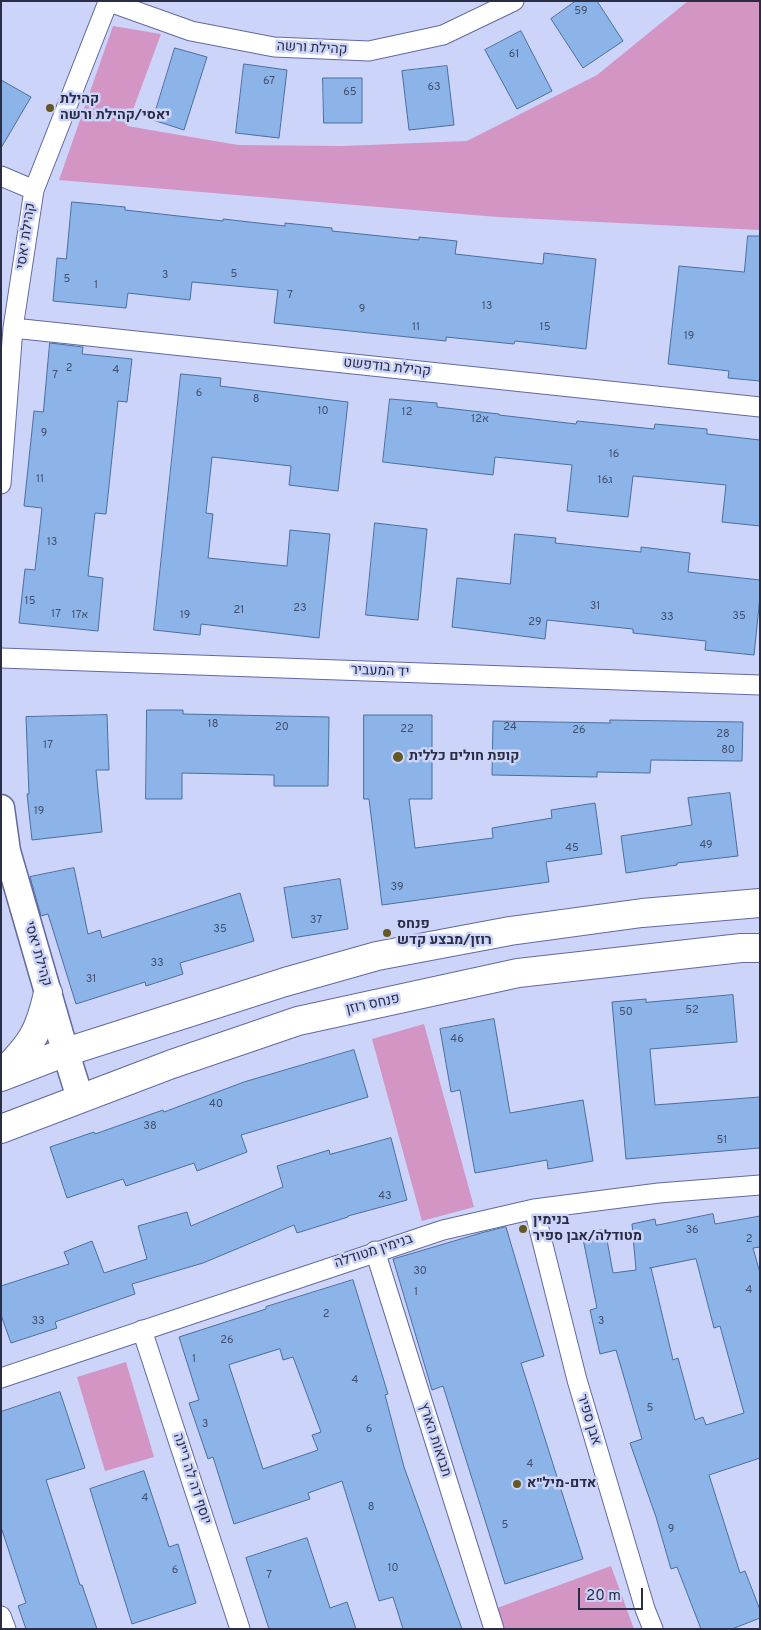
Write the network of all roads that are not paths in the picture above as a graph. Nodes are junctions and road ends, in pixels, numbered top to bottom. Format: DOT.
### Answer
graph roads {
  1 [pos="514,1"];
  2 [pos="107,2"];
  3 [pos="1,176"];
  4 [pos="34,190"];
  5 [pos="14,328"];
  6 [pos="760,407"];
  7 [pos="1,484"];
  8 [pos="1,658"];
  9 [pos="760,686"];
  10 [pos="1,808"];
  11 [pos="4,852"];
  12 [pos="756,899"];
  13 [pos="753,945"];
  14 [pos="48,992"];
  15 [pos="66,1052"];
  16 [pos="1,1076"];
  17 [pos="80,1098"];
  18 [pos="1,1129"];
  19 [pos="760,1185"];
  20 [pos="534,1208"];
  21 [pos="375,1251"];
  22 [pos="142,1330"];
  23 [pos="1,1378"];
  24 [pos="1,1616"];
  25 [pos="6,1629"];
  26 [pos="240,1629"];
  27 [pos="494,1629"];
  28 [pos="653,1629"];
  1 -- 2 [label="street, קהילת ורשה"];
  2 -- 4 [label="street, קהילת יאסי"];
  3 -- 4 [label="street"];
  4 -- 5 [label="street, קהילת יאסי"];
  5 -- 6 [label="street, קהילת בודפשט"];
  5 -- 7 [label="street, קהילת יאסי"];
  8 -- 9 [label="street, יד המעביר"];
  10 -- 11 [label="street, קהילת יאסי"];
  11 -- 14 [label="street, קהילת יאסי"];
  12 -- 15 [label="main road"];
  13 -- 17 [label="main road, פנחס רוזן"];
  14 -- 15 [label="street, קהילת יאסי"];
  14 -- 16 [label="main road"];
  15 -- 16 [label="main road"];
  15 -- 17 [label="street, קהילת יאסי"];
  17 -- 18 [label="main road, פנחס רוזן"];
  19 -- 20 [label="street, בנימין מטודלה"];
  20 -- 21 [label="street, בנימין מטודלה"];
  20 -- 28 [label="street, אבן ספיר"];
  21 -- 22 [label="street, בנימין מטודלה"];
  21 -- 27 [label="street, תבואות הארץ"];
  22 -- 23 [label="street, בנימין מטודלה"];
  22 -- 26 [label="street, יוסף דה לה ריינה"];
  24 -- 25 [label="street"];
}
